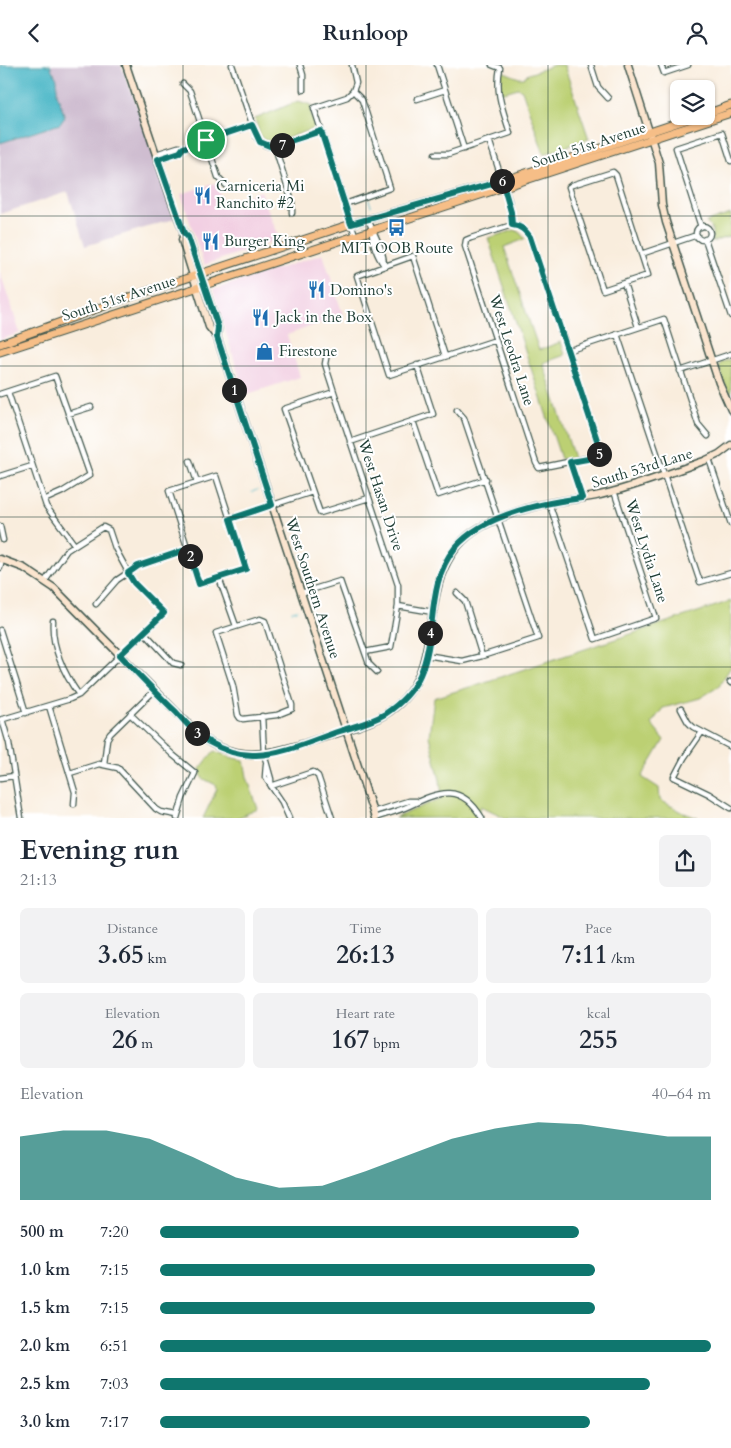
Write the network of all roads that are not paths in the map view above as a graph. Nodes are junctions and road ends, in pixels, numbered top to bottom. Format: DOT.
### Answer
graph roads {
  1 [pos="126,65"];
  2 [pos="232,65"];
  3 [pos="300,65"];
  4 [pos="352,65"];
  5 [pos="437,65"];
  6 [pos="492,65"];
  7 [pos="591,65"];
  8 [pos="628,65"];
  9 [pos="661,65"];
  10 [pos="688,65"];
  11 [pos="501,67"];
  12 [pos="183,84"];
  13 [pos="303,89"];
  14 [pos="445,90"];
  15 [pos="353,91"];
  16 [pos="418,99"];
  17 [pos="608,99"];
  18 [pos="731,105"];
  19 [pos="715,111"];
  20 [pos="731,113"];
  21 [pos="252,125"];
  22 [pos="676,125"];
  23 [pos="321,131"];
  24 [pos="651,135"];
  25 [pos="206,140"];
  26 [pos="489,140"];
  27 [pos="275,147"];
  28 [pos="464,149"];
  29 [pos="435,154"];
  30 [pos="157,157"];
  31 [pos="731,161"];
  32 [pos="503,184"];
  33 [pos="227,186"];
  34 [pos="345,203"];
  35 [pos="292,213"];
  36 [pos="368,219"];
  37 [pos="351,224"];
  38 [pos="512,225"];
  39 [pos="701,227"];
  40 [pos="372,230"];
  41 [pos="354,235"];
  42 [pos="697,235"];
  43 [pos="705,239"];
  44 [pos="672,243"];
  45 [pos="276,249"];
  46 [pos="641,254"];
  47 [pos="260,266"];
  48 [pos="384,267"];
  49 [pos="197,275"];
  50 [pos="624,283"];
  51 [pos="200,286"];
  52 [pos="731,316"];
  53 [pos="74,318"];
  54 [pos="77,326"];
  55 [pos="638,327"];
  56 [pos="617,335"];
  57 [pos="496,340"];
  58 [pos="0,344"];
  59 [pos="567,351"];
  60 [pos="0,352"];
  61 [pos="327,353"];
  62 [pos="731,354"];
  63 [pos="445,356"];
  64 [pos="711,361"];
  65 [pos="417,365"];
  66 [pos="680,371"];
  67 [pos="8,392"];
  68 [pos="334,392"];
  69 [pos="0,394"];
  70 [pos="91,407"];
  71 [pos="730,407"];
  72 [pos="457,410"];
  73 [pos="68,414"];
  74 [pos="413,421"];
  75 [pos="708,436"];
  76 [pos="350,442"];
  77 [pos="731,445"];
  78 [pos="709,459"];
  79 [pos="190,461"];
  80 [pos="570,462"];
  81 [pos="32,466"];
  82 [pos="663,475"];
  83 [pos="0,476"];
  84 [pos="486,479"];
  85 [pos="197,482"];
  86 [pos="614,491"];
  87 [pos="312,492"];
  88 [pos="369,498"];
  89 [pos="582,498"];
  90 [pos="44,500"];
  91 [pos="549,503"];
  92 [pos="272,505"];
  93 [pos="230,519"];
  94 [pos="499,519"];
  95 [pos="731,524"];
  96 [pos="0,526"];
  97 [pos="4,540"];
  98 [pos="74,544"];
  99 [pos="188,549"];
  100 [pos="1,560"];
  101 [pos="0,568"];
  102 [pos="128,573"];
  103 [pos="731,573"];
  104 [pos="219,578"];
  105 [pos="45,581"];
  106 [pos="301,593"];
  107 [pos="457,593"];
  108 [pos="96,604"];
  109 [pos="398,606"];
  110 [pos="432,612"];
  111 [pos="53,621"];
  112 [pos="236,626"];
  113 [pos="0,629"];
  114 [pos="144,632"];
  115 [pos="364,652"];
  116 [pos="120,655"];
  117 [pos="426,655"];
  118 [pos="482,657"];
  119 [pos="181,665"];
  120 [pos="377,672"];
  121 [pos="154,691"];
  122 [pos="79,695"];
  123 [pos="49,706"];
  124 [pos="681,709"];
  125 [pos="26,713"];
  126 [pos="130,713"];
  127 [pos="262,717"];
  128 [pos="1,719"];
  129 [pos="346,729"];
  130 [pos="702,732"];
  131 [pos="731,747"];
  132 [pos="264,754"];
  133 [pos="104,764"];
  134 [pos="70,773"];
  135 [pos="14,776"];
  136 [pos="0,778"];
  137 [pos="271,786"];
  138 [pos="416,801"];
  139 [pos="74,804"];
  140 [pos="396,804"];
  141 [pos="731,808"];
  142 [pos="398,810"];
  143 [pos="374,815"];
  144 [pos="177,817"];
  145 [pos="21,818"];
  146 [pos="289,818"];
  147 [pos="332,818"];
  148 [pos="482,818"];
  1 -- 30 [label="street, West Southern Avenue"];
  2 -- 21 [label="street"];
  3 -- 13 [label="street"];
  4 -- 15 [label="street"];
  5 -- 14 [label="street"];
  6 -- 11 [label="street"];
  7 -- 17 [label="street"];
  8 -- 24 [label="street"];
  9 -- 10 [label="street"];
  11 -- 26 [label="street"];
  12 -- 25 [label="street"];
  14 -- 16 [label="street"];
  14 -- 28 [label="street"];
  15 -- 23 [label="street"];
  15 -- 34 [label="street"];
  18 -- 19 [label="main road"];
  20 -- 24 [label="main road, South 51st Avenue"];
  21 -- 25 [label="street"];
  21 -- 27 [label="street"];
  22 -- 24 [label="main road, South 51st Avenue"];
  23 -- 27 [label="street"];
  23 -- 34 [label="street"];
  24 -- 32 [label="main road, South 51st Avenue"];
  24 -- 44 [label="street"];
  25 -- 30 [label="street"];
  25 -- 33 [label="street"];
  26 -- 28 [label="street"];
  26 -- 32 [label="street"];
  27 -- 35 [label="street"];
  28 -- 29 [label="street"];
  30 -- 49 [label="street, West Southern Avenue"];
  31 -- 39 [label="street"];
  32 -- 36 [label="main road, South 51st Avenue"];
  32 -- 38 [label="street"];
  32 -- 40 [label="main road, South 51st Avenue"];
  34 -- 37 [label="street"];
  36 -- 37 [label="main road, South 51st Avenue"];
  36 -- 40 [label="street"];
  37 -- 41 [label="street"];
  37 -- 45 [label="main road, South 51st Avenue"];
  38 -- 57 [label="street, West Leodra Lane"];
  38 -- 59 [label="street"];
  39 -- 42 [label="street"];
  39 -- 43 [label="street"];
  40 -- 41 [label="main road, South 51st Avenue"];
  40 -- 48 [label="street"];
  41 -- 47 [label="main road, South 51st Avenue"];
  42 -- 43 [label="street"];
  42 -- 44 [label="street"];
  43 -- 52 [label="street"];
  44 -- 46 [label="street"];
  44 -- 64 [label="street"];
  45 -- 47 [label="main road"];
  45 -- 49 [label="main road, South 51st Avenue"];
  46 -- 50 [label="street"];
  46 -- 50 [label="street"];
  47 -- 51 [label="main road, South 51st Avenue"];
  48 -- 63 [label="street"];
  48 -- 65 [label="street"];
  49 -- 51 [label="street, West Southern Avenue"];
  49 -- 53 [label="main road, South 51st Avenue"];
  50 -- 55 [label="street"];
  51 -- 54 [label="main road, South 51st Avenue"];
  51 -- 92 [label="street, West Southern Avenue"];
  53 -- 54 [label="main road"];
  53 -- 58 [label="main road, South 51st Avenue"];
  54 -- 60 [label="main road, South 51st Avenue"];
  55 -- 56 [label="street"];
  55 -- 66 [label="street"];
  56 -- 59 [label="street"];
  56 -- 82 [label="street"];
  57 -- 63 [label="street"];
  57 -- 80 [label="street, West Leodra Lane"];
  59 -- 80 [label="street"];
  61 -- 68 [label="street, West Hasan Drive"];
  62 -- 64 [label="street"];
  63 -- 65 [label="street"];
  64 -- 66 [label="street"];
  64 -- 71 [label="street"];
  65 -- 74 [label="street"];
  66 -- 75 [label="street"];
  67 -- 69 [label="street"];
  67 -- 73 [label="street"];
  67 -- 81 [label="street"];
  68 -- 76 [label="street, West Hasan Drive"];
  68 -- 87 [label="street"];
  70 -- 73 [label="street"];
  72 -- 84 [label="street"];
  73 -- 90 [label="street"];
  74 -- 76 [label="street"];
  74 -- 84 [label="street"];
  76 -- 88 [label="street, West Hasan Drive"];
  77 -- 78 [label="street, South 53rd Lane"];
  78 -- 82 [label="street, South 53rd Lane"];
  78 -- 95 [label="street"];
  79 -- 85 [label="street"];
  80 -- 89 [label="street"];
  81 -- 83 [label="street"];
  81 -- 90 [label="street"];
  82 -- 86 [label="street, South 53rd Lane"];
  82 -- 103 [label="street"];
  84 -- 94 [label="street"];
  85 -- 93 [label="street"];
  85 -- 99 [label="street"];
  86 -- 89 [label="street, South 53rd Lane"];
  86 -- 91 [label="street, West Lydia Lane"];
  87 -- 88 [label="street"];
  87 -- 92 [label="street"];
  88 -- 109 [label="street, West Hasan Drive"];
  89 -- 91 [label="street, South 53rd Lane"];
  90 -- 98 [label="street"];
  91 -- 94 [label="street, South 53rd Lane"];
  92 -- 93 [label="street"];
  92 -- 106 [label="street, West Southern Avenue"];
  93 -- 104 [label="street"];
  94 -- 110 [label="street, South 53rd Lane"];
  94 -- 118 [label="street"];
  96 -- 97 [label="street"];
  98 -- 102 [label="street"];
  98 -- 105 [label="street"];
  99 -- 102 [label="street"];
  99 -- 104 [label="street"];
  100 -- 101 [label="street"];
  100 -- 105 [label="street, South 53rd Lane"];
  102 -- 108 [label="street"];
  102 -- 114 [label="street"];
  104 -- 112 [label="street"];
  105 -- 116 [label="street, South 53rd Lane"];
  106 -- 115 [label="street"];
  106 -- 129 [label="street, West Southern Avenue"];
  107 -- 118 [label="street"];
  109 -- 110 [label="street"];
  109 -- 115 [label="street, West Hasan Drive"];
  110 -- 117 [label="street, South 53rd Lane"];
  111 -- 122 [label="street"];
  112 -- 127 [label="street"];
  112 -- 127 [label="street"];
  113 -- 125 [label="street"];
  114 -- 116 [label="street"];
  114 -- 119 [label="street"];
  115 -- 120 [label="street"];
  116 -- 121 [label="street, South 53rd Lane"];
  116 -- 122 [label="street"];
  117 -- 118 [label="street"];
  117 -- 129 [label="street, South 53rd Lane"];
  121 -- 126 [label="street"];
  121 -- 132 [label="street, South 53rd Lane"];
  122 -- 123 [label="street"];
  123 -- 125 [label="street"];
  123 -- 134 [label="street"];
  124 -- 130 [label="street"];
  125 -- 128 [label="street"];
  126 -- 133 [label="street"];
  126 -- 144 [label="street"];
  127 -- 132 [label="street"];
  128 -- 135 [label="street"];
  129 -- 132 [label="street, South 53rd Lane"];
  129 -- 143 [label="street, West Southern Avenue"];
  130 -- 131 [label="street"];
  130 -- 141 [label="street"];
  132 -- 137 [label="street"];
  133 -- 134 [label="street"];
  133 -- 144 [label="street"];
  134 -- 139 [label="street"];
  135 -- 136 [label="street"];
  135 -- 145 [label="street"];
  137 -- 146 [label="street"];
  137 -- 147 [label="street"];
  138 -- 140 [label="street"];
  138 -- 142 [label="street"];
  138 -- 148 [label="street"];
  140 -- 142 [label="street"];
  140 -- 143 [label="street"];
  142 -- 143 [label="street"];
}
